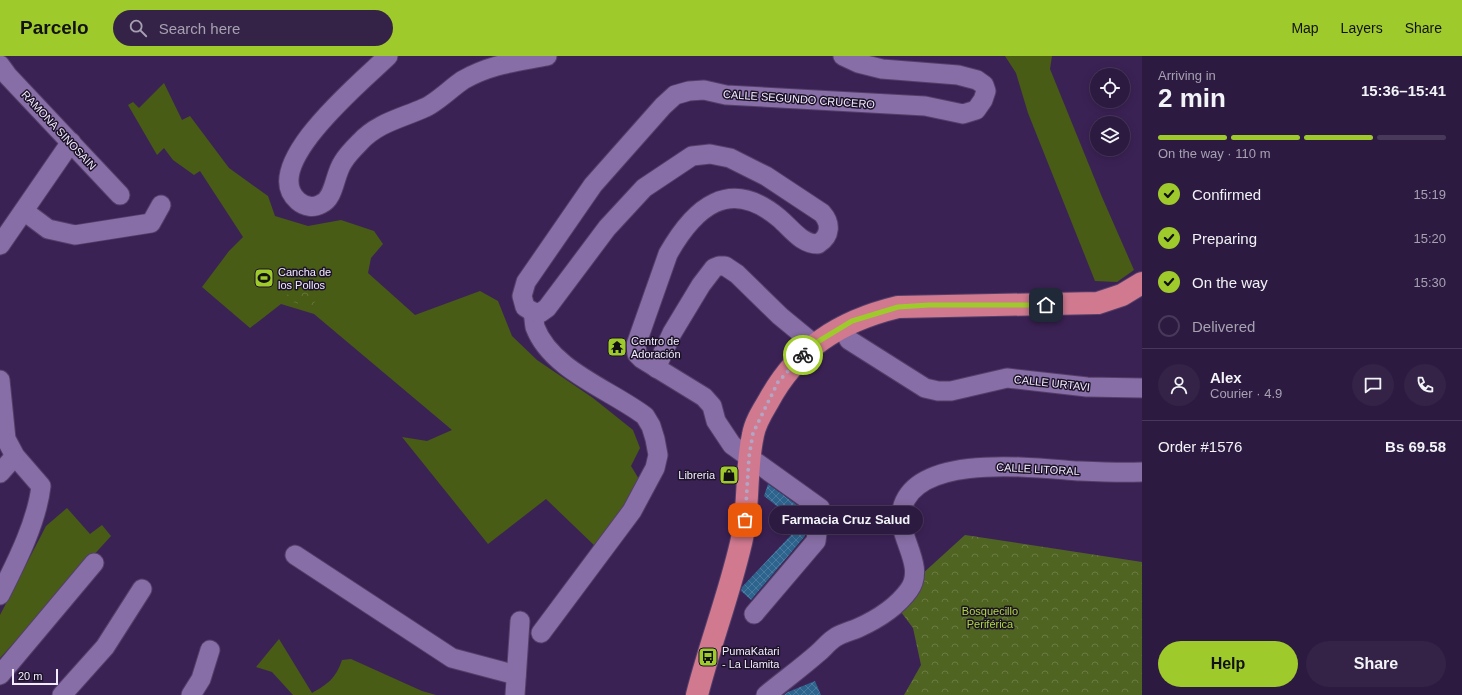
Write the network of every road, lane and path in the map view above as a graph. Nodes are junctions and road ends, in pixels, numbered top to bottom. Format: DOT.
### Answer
graph roads {
  1 [pos="388,56"];
  2 [pos="547,56"];
  3 [pos="843,56"];
  4 [pos="0,65"];
  5 [pos="71,142"];
  6 [pos="120,195"];
  7 [pos="161,205"];
  8 [pos="24,211"];
  9 [pos="0,244"];
  10 [pos="1142,283"];
  11 [pos="533,312"];
  12 [pos="842,326"];
  13 [pos="814,344"];
  14 [pos="656,368"];
  15 [pos="0,380"];
  16 [pos="1142,388"];
  17 [pos="15,456"];
  18 [pos="749,457"];
  19 [pos="1142,472"];
  20 [pos="0,473"];
  21 [pos="295,555"];
  22 [pos="94,563"];
  23 [pos="142,589"];
  24 [pos="0,595"];
  25 [pos="754,614"];
  26 [pos="520,621"];
  27 [pos="541,633"];
  28 [pos="210,650"];
  29 [pos="0,675"];
  30 [pos="516,675"];
  31 [pos="62,695"];
  32 [pos="191,695"];
  33 [pos="515,695"];
  34 [pos="697,695"];
  35 [pos="766,695"];
  1 -- 2 [label="street"];
  3 -- 11 [label="street, CALLE SEGUNDO CRUCERO"];
  4 -- 5 [label="street, RAMONA SINOSAIN"];
  5 -- 6 [label="street, RAMONA SINOSAIN"];
  5 -- 8 [label="street"];
  7 -- 8 [label="street"];
  8 -- 9 [label="street"];
  10 -- 12 [label="highway"];
  11 -- 14 [label="street"];
  11 -- 27 [label="street"];
  12 -- 13 [label="highway"];
  12 -- 16 [label="street, CALLE URTAVI"];
  13 -- 14 [label="street"];
  13 -- 18 [label="highway"];
  14 -- 18 [label="street"];
  15 -- 17 [label="street"];
  17 -- 20 [label="street"];
  17 -- 24 [label="street"];
  18 -- 25 [label="street"];
  18 -- 34 [label="highway"];
  19 -- 35 [label="street, CALLE LITORAL"];
  21 -- 30 [label="street"];
  22 -- 29 [label="street"];
  23 -- 31 [label="street"];
  26 -- 30 [label="street"];
  28 -- 32 [label="street"];
  30 -- 33 [label="street"];
}
